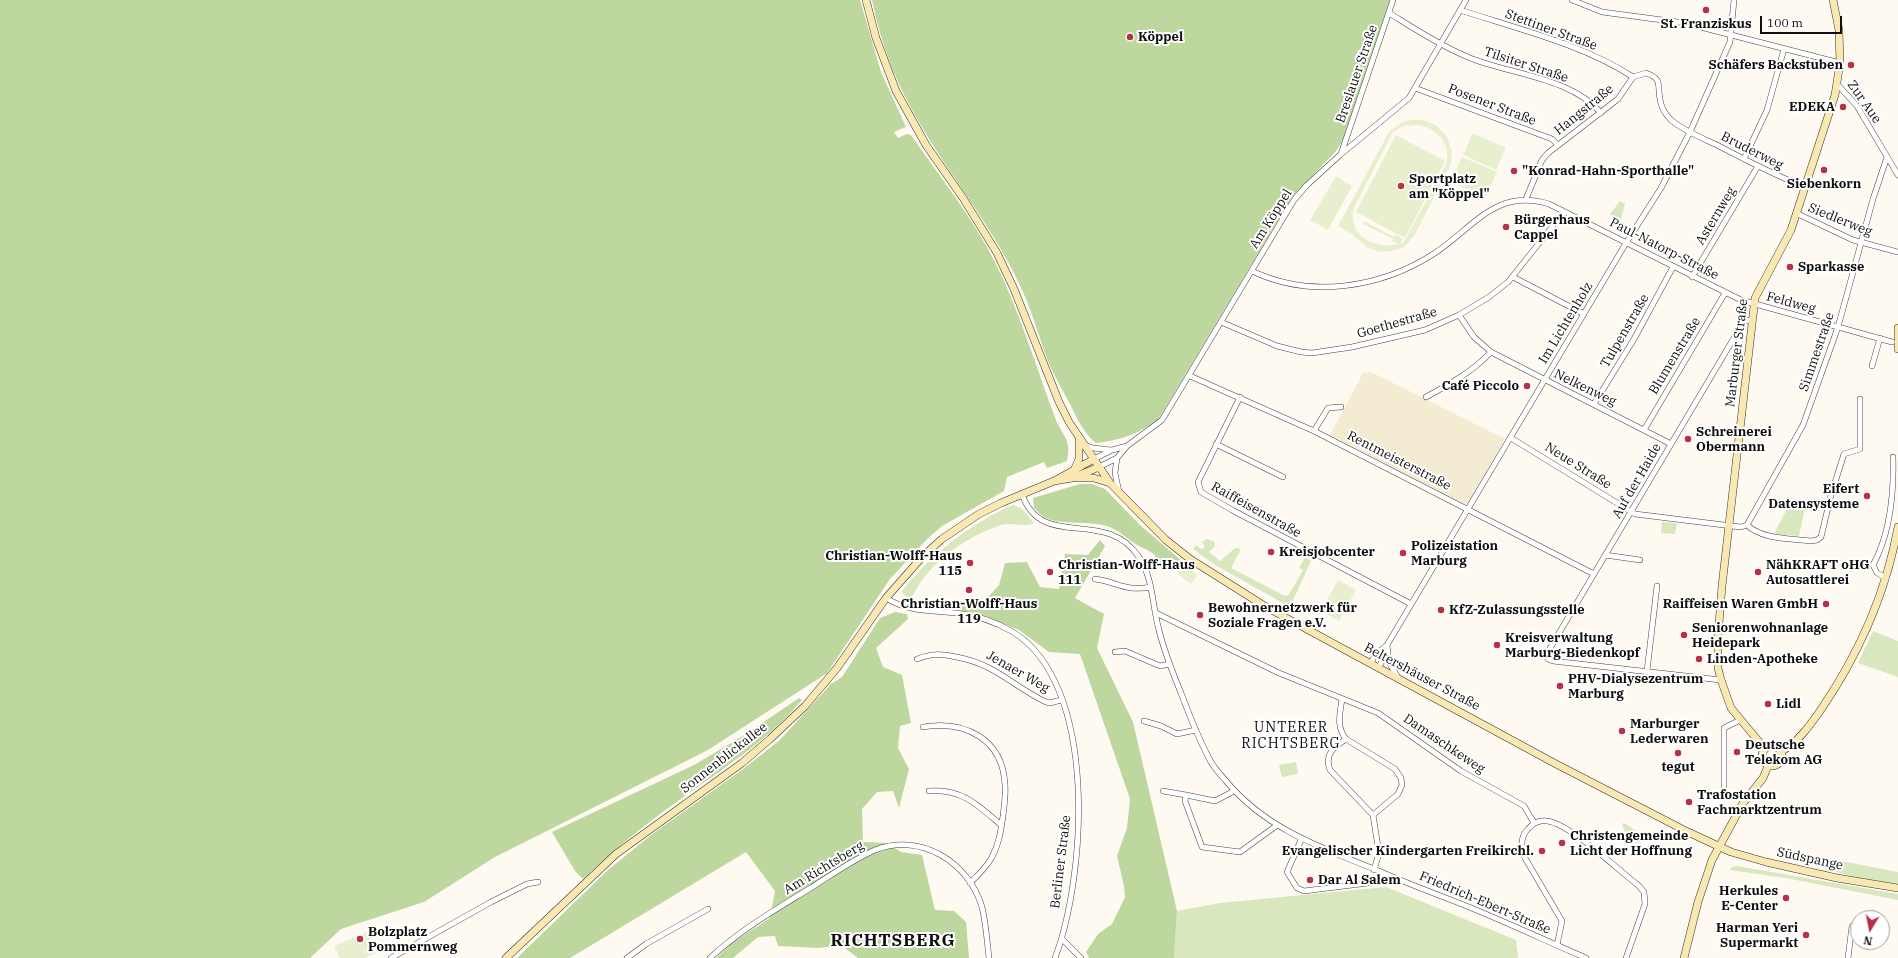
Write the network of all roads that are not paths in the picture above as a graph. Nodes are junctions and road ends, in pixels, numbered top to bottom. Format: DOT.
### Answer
graph roads {
  1 [pos="866,0"];
  2 [pos="1393,0"];
  3 [pos="1466,0"];
  4 [pos="1572,0"];
  5 [pos="1734,0"];
  6 [pos="1833,0"];
  7 [pos="1460,10"];
  8 [pos="1389,13"];
  9 [pos="1731,35"];
  10 [pos="1441,44"];
  11 [pos="1784,49"];
  12 [pos="1840,63"];
  13 [pos="1633,77"];
  14 [pos="1838,84"];
  15 [pos="1415,88"];
  16 [pos="1600,113"];
  17 [pos="1690,132"];
  18 [pos="1558,145"];
  19 [pos="1340,154"];
  20 [pos="1887,157"];
  21 [pos="1744,159"];
  22 [pos="1758,166"];
  23 [pos="1898,175"];
  24 [pos="1805,187"];
  25 [pos="1526,199"];
  26 [pos="1564,212"];
  27 [pos="1796,213"];
  28 [pos="1861,242"];
  29 [pos="1626,243"];
  30 [pos="1898,252"];
  31 [pos="1673,267"];
  32 [pos="1252,271"];
  33 [pos="1513,277"];
  34 [pos="1692,277"];
  35 [pos="1725,293"];
  36 [pos="1754,304"];
  37 [pos="1584,314"];
  38 [pos="1459,315"];
  39 [pos="1752,320"];
  40 [pos="1221,322"];
  41 [pos="1838,327"];
  42 [pos="1898,328"];
  43 [pos="1880,338"];
  44 [pos="1892,342"];
  45 [pos="1898,349"];
  46 [pos="1491,352"];
  47 [pos="1872,366"];
  48 [pos="1190,376"];
  49 [pos="1545,380"];
  50 [pos="1426,397"];
  51 [pos="1240,398"];
  52 [pos="1860,399"];
  53 [pos="1594,404"];
  54 [pos="1341,406"];
  55 [pos="1644,430"];
  56 [pos="1314,431"];
  57 [pos="1079,437"];
  58 [pos="1511,438"];
  59 [pos="1216,444"];
  60 [pos="1671,444"];
  61 [pos="1084,445"];
  62 [pos="1127,446"];
  63 [pos="1112,450"];
  64 [pos="1118,458"];
  65 [pos="1893,458"];
  66 [pos="1094,459"];
  67 [pos="1099,467"];
  68 [pos="1075,468"];
  69 [pos="1283,477"];
  70 [pos="1072,478"];
  71 [pos="1054,481"];
  72 [pos="1110,483"];
  73 [pos="1119,492"];
  74 [pos="1022,494"];
  75 [pos="1469,509"];
  76 [pos="1632,512"];
  77 [pos="1747,524"];
  78 [pos="1728,526"];
  79 [pos="1898,527"];
  80 [pos="1605,555"];
  81 [pos="1640,560"];
  82 [pos="1594,574"];
  83 [pos="1886,578"];
  84 [pos="1095,579"];
  85 [pos="1657,586"];
  86 [pos="1151,587"];
  87 [pos="886,598"];
  88 [pos="1411,604"];
  89 [pos="1156,613"];
  90 [pos="1387,645"];
  91 [pos="1115,652"];
  92 [pos="1387,653"];
  93 [pos="917,659"];
  94 [pos="1370,663"];
  95 [pos="1170,664"];
  96 [pos="1378,668"];
  97 [pos="1646,672"];
  98 [pos="1398,679"];
  99 [pos="1721,680"];
  100 [pos="1342,699"];
  101 [pos="1061,700"];
  102 [pos="1740,720"];
  103 [pos="1144,721"];
  104 [pos="923,727"];
  105 [pos="1196,730"];
  106 [pos="1346,739"];
  107 [pos="1765,749"];
  108 [pos="1780,752"];
  109 [pos="1768,766"];
  110 [pos="929,791"];
  111 [pos="1163,791"];
  112 [pos="1234,791"];
  113 [pos="1186,795"];
  114 [pos="1724,798"];
  115 [pos="1373,815"];
  116 [pos="1534,823"];
  117 [pos="1001,825"];
  118 [pos="1276,826"];
  119 [pos="1301,840"];
  120 [pos="1719,847"];
  121 [pos="1374,870"];
  122 [pos="1382,873"];
  123 [pos="538,882"];
  124 [pos="970,883"];
  125 [pos="1898,888"];
  126 [pos="708,909"];
  127 [pos="1062,939"];
  128 [pos="1850,942"];
  129 [pos="1557,945"];
  130 [pos="391,958"];
  131 [pos="506,958"];
  132 [pos="627,958"];
  133 [pos="710,958"];
  134 [pos="989,958"];
  135 [pos="1055,958"];
  136 [pos="1080,958"];
  137 [pos="1586,958"];
  138 [pos="1626,958"];
  139 [pos="1684,958"];
  140 [pos="1848,958"];
  1 -- 57 [label="main road, Beltershäuser Straße"];
  2 -- 8 [label="street, Breslauer Straße"];
  3 -- 7 [label="street, Am Köppel"];
  4 -- 9 [label="street"];
  5 -- 9 [label="street, Im Lichtenholz"];
  6 -- 12 [label="main road, Marburger Straße"];
  7 -- 10 [label="street, Am Köppel"];
  7 -- 13 [label="street, Stettiner Straße"];
  8 -- 10 [label="street, Tilsiter Straße"];
  8 -- 19 [label="street, Breslauer Straße"];
  9 -- 11 [label="street"];
  9 -- 17 [label="street, Im Lichtenholz"];
  10 -- 15 [label="street, Am Köppel"];
  10 -- 16 [label="street, Tilsiter Straße"];
  11 -- 12 [label="street"];
  11 -- 21 [label="street"];
  12 -- 14 [label="main road, Marburger Straße"];
  13 -- 16 [label="street, Hangstraße"];
  13 -- 17 [label="street"];
  14 -- 20 [label="street, Zur Aue"];
  14 -- 24 [label="main road, Marburger Straße"];
  15 -- 18 [label="street, Posener Straße"];
  15 -- 19 [label="street, Am Köppel"];
  16 -- 18 [label="street, Hangstraße"];
  17 -- 21 [label="street, Bruderweg"];
  17 -- 29 [label="street, Im Lichtenholz"];
  18 -- 25 [label="street, Hangstraße"];
  19 -- 32 [label="street, Am Köppel"];
  20 -- 23 [label="street, Zur Aue"];
  20 -- 28 [label="street, Simmestraße"];
  21 -- 22 [label="street, Bruderweg"];
  22 -- 24 [label="street, Bruderweg"];
  22 -- 34 [label="street, Asternweg"];
  24 -- 27 [label="main road, Marburger Straße"];
  25 -- 26 [label="street, Paul-Natorp-Straße"];
  25 -- 32 [label="street"];
  26 -- 29 [label="street, Paul-Natorp-Straße"];
  26 -- 33 [label="street, Goethestraße"];
  27 -- 28 [label="street, Siedlerweg"];
  27 -- 36 [label="main road, Marburger Straße"];
  28 -- 30 [label="street, Siedlerweg"];
  28 -- 41 [label="street, Simmestraße"];
  29 -- 31 [label="street, Paul-Natorp-Straße"];
  29 -- 37 [label="street, Im Lichtenholz"];
  31 -- 34 [label="street, Paul-Natorp-Straße"];
  31 -- 53 [label="street, Tulpenstraße"];
  32 -- 40 [label="street, Am Köppel"];
  33 -- 37 [label="street"];
  33 -- 38 [label="street, Goethestraße"];
  34 -- 35 [label="street, Paul-Natorp-Straße"];
  35 -- 36 [label="street, Paul-Natorp-Straße"];
  35 -- 55 [label="street, Blumenstraße"];
  36 -- 39 [label="main road, Marburger Straße"];
  36 -- 41 [label="street, Feldweg"];
  37 -- 49 [label="street, Im Lichtenholz"];
  38 -- 40 [label="street, Goethestraße"];
  38 -- 46 [label="street, Nelkenweg"];
  39 -- 60 [label="street, Auf der Haide"];
  39 -- 78 [label="main road, Marburger Straße"];
  40 -- 48 [label="street, Am Köppel"];
  41 -- 43 [label="street, Feldweg"];
  41 -- 77 [label="street, Simmestraße"];
  42 -- 45 [label="main road"];
  43 -- 44 [label="street, Feldweg"];
  43 -- 47 [label="street"];
  46 -- 49 [label="street, Nelkenweg"];
  46 -- 50 [label="street"];
  48 -- 51 [label="street, Rentmeisterstraße"];
  48 -- 62 [label="street, Am Köppel"];
  49 -- 53 [label="street, Nelkenweg"];
  49 -- 58 [label="street, Im Lichtenholz"];
  51 -- 56 [label="street, Rentmeisterstraße"];
  51 -- 59 [label="street, Raiffeisenstraße"];
  52 -- 77 [label="street"];
  53 -- 55 [label="street, Nelkenweg"];
  54 -- 56 [label="street"];
  55 -- 60 [label="street, Nelkenweg"];
  56 -- 75 [label="street, Rentmeisterstraße"];
  57 -- 61 [label="main road, Beltershäuser Straße"];
  57 -- 68 [label="main road"];
  58 -- 75 [label="street, Im Lichtenholz"];
  58 -- 76 [label="street, Neue Straße"];
  59 -- 69 [label="street"];
  59 -- 88 [label="street, Raiffeisenstraße"];
  60 -- 76 [label="street, Auf der Haide"];
  61 -- 63 [label="street"];
  61 -- 66 [label="main road, Beltershäuser Straße"];
  62 -- 63 [label="street, Am Köppel"];
  62 -- 64 [label="street, Am Köppel"];
  63 -- 66 [label="street, Am Köppel"];
  64 -- 67 [label="street, Am Köppel"];
  64 -- 73 [label="street"];
  65 -- 83 [label="street"];
  66 -- 67 [label="main road, Beltershäuser Straße"];
  66 -- 68 [label="main road, Sonnenblickallee"];
  67 -- 70 [label="main road, Sonnenblickallee"];
  67 -- 72 [label="main road, Beltershäuser Straße"];
  68 -- 71 [label="main road, Sonnenblickallee"];
  70 -- 71 [label="main road, Sonnenblickallee"];
  70 -- 72 [label="main road"];
  71 -- 74 [label="main road, Sonnenblickallee"];
  72 -- 73 [label="main road, Beltershäuser Straße"];
  73 -- 94 [label="main road, Beltershäuser Straße"];
  74 -- 86 [label="street, Friedrich-Ebert-Straße"];
  74 -- 87 [label="main road, Sonnenblickallee"];
  75 -- 82 [label="street, Rentmeisterstraße"];
  75 -- 88 [label="street, Im Lichtenholz"];
  76 -- 78 [label="street, Neue Straße"];
  76 -- 80 [label="street, Auf der Haide"];
  77 -- 78 [label="street"];
  78 -- 99 [label="main road, Marburger Straße"];
  79 -- 83 [label="main road"];
  80 -- 81 [label="street"];
  80 -- 82 [label="street, Auf der Haide"];
  82 -- 97 [label="street, Auf der Haide"];
  83 -- 108 [label="main road"];
  84 -- 86 [label="street"];
  85 -- 97 [label="street"];
  86 -- 89 [label="street, Friedrich-Ebert-Straße"];
  87 -- 101 [label="street, Berliner Straße"];
  87 -- 131 [label="main road, Sonnenblickallee"];
  88 -- 90 [label="street, Im Lichtenholz"];
  89 -- 95 [label="street, Friedrich-Ebert-Straße"];
  89 -- 100 [label="street, Damaschkeweg"];
  90 -- 92 [label="street"];
  90 -- 94 [label="street, Im Lichtenholz"];
  91 -- 95 [label="street"];
  92 -- 96 [label="street"];
  92 -- 98 [label="street"];
  93 -- 101 [label="street, Jenaer Weg"];
  94 -- 96 [label="main road, Beltershäuser Straße"];
  95 -- 105 [label="street, Friedrich-Ebert-Straße"];
  96 -- 98 [label="main road, Beltershäuser Straße"];
  97 -- 99 [label="street"];
  98 -- 120 [label="main road, Beltershäuser Straße"];
  99 -- 102 [label="main road, Marburger Straße"];
  100 -- 106 [label="street"];
  100 -- 116 [label="street, Damaschkeweg"];
  101 -- 127 [label="street, Berliner Straße"];
  102 -- 107 [label="main road, Marburger Straße"];
  102 -- 114 [label="street"];
  103 -- 105 [label="street"];
  104 -- 117 [label="street"];
  105 -- 112 [label="street, Friedrich-Ebert-Straße"];
  106 -- 115 [label="street"];
  106 -- 115 [label="street"];
  107 -- 108 [label="main road"];
  107 -- 109 [label="main road"];
  108 -- 109 [label="main road"];
  109 -- 120 [label="main road"];
  110 -- 117 [label="street"];
  111 -- 113 [label="street"];
  112 -- 113 [label="street"];
  112 -- 118 [label="street, Friedrich-Ebert-Straße"];
  113 -- 118 [label="street"];
  115 -- 121 [label="street"];
  116 -- 129 [label="street, Friedrich-Ebert-Straße"];
  116 -- 138 [label="street"];
  117 -- 124 [label="street"];
  118 -- 119 [label="street, Friedrich-Ebert-Straße"];
  119 -- 121 [label="street, Friedrich-Ebert-Straße"];
  119 -- 122 [label="street"];
  120 -- 125 [label="main road, Südspange"];
  120 -- 139 [label="main road"];
  121 -- 122 [label="street, Friedrich-Ebert-Straße"];
  122 -- 129 [label="street, Friedrich-Ebert-Straße"];
  123 -- 130 [label="street"];
  124 -- 133 [label="street, Am Richtsberg"];
  124 -- 134 [label="street, Am Richtsberg"];
  126 -- 132 [label="street"];
  127 -- 135 [label="street, Berliner Straße"];
  127 -- 136 [label="street"];
  128 -- 140 [label="street"];
  129 -- 137 [label="street, Friedrich-Ebert-Straße"];
}
